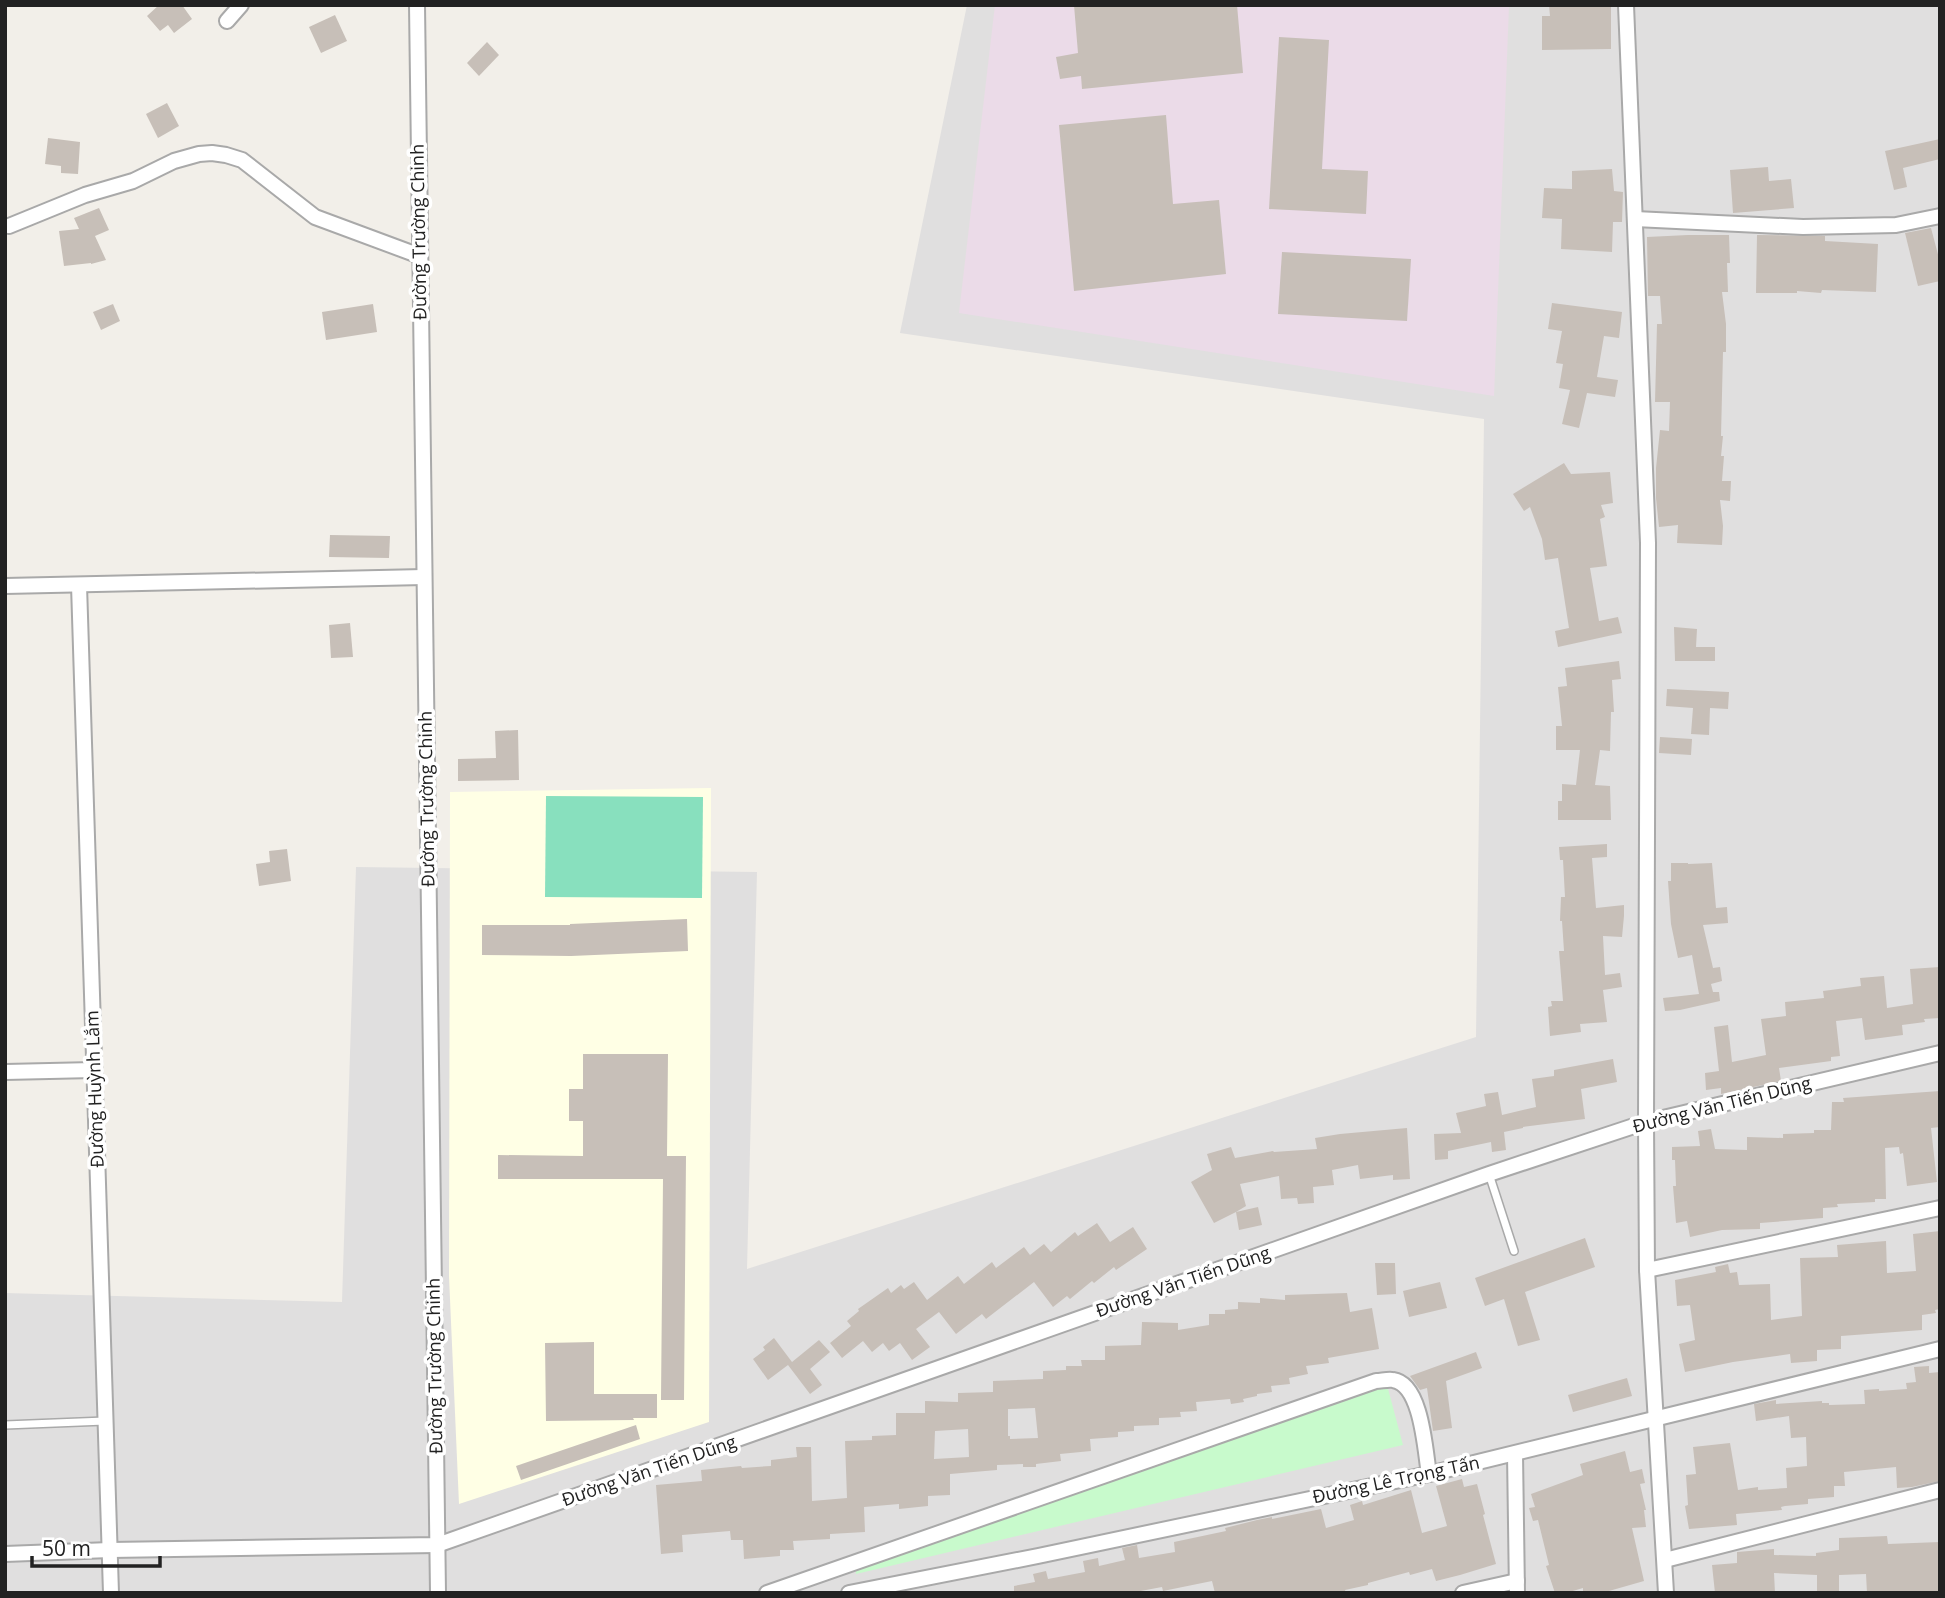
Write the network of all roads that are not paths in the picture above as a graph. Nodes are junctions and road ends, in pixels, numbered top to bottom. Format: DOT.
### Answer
graph roads {
  1 [pos="241,5"];
  2 [pos="417,5"];
  3 [pos="1626,5"];
  4 [pos="227,21"];
  5 [pos="1940,216"];
  6 [pos="1635,219"];
  7 [pos="6,229"];
  8 [pos="420,256"];
  9 [pos="424,577"];
  10 [pos="79,585"];
  11 [pos="5,586"];
  12 [pos="1940,1053"];
  13 [pos="94,1070"];
  14 [pos="5,1072"];
  15 [pos="1646,1122"];
  16 [pos="1489,1174"];
  17 [pos="1940,1208"];
  18 [pos="1514,1251"];
  19 [pos="1647,1270"];
  20 [pos="1940,1349"];
  21 [pos="1657,1418"];
  22 [pos="106,1421"];
  23 [pos="5,1426"];
  24 [pos="1515,1454"];
  25 [pos="1429,1474"];
  26 [pos="1940,1490"];
  27 [pos="437,1545"];
  28 [pos="110,1550"];
  29 [pos="5,1554"];
  30 [pos="1665,1560"];
  31 [pos="1517,1587"];
  32 [pos="111,1593"];
  33 [pos="438,1593"];
  34 [pos="767,1593"];
  35 [pos="849,1593"];
  36 [pos="1463,1593"];
  37 [pos="1666,1593"];
  1 -- 4 [label="street"];
  2 -- 8 [label="street, Đường Trường Chinh"];
  3 -- 6 [label="street"];
  5 -- 6 [label="street"];
  6 -- 15 [label="street"];
  7 -- 8 [label="street"];
  8 -- 9 [label="street, Đường Trường Chinh"];
  9 -- 10 [label="street"];
  9 -- 27 [label="street, Đường Trường Chinh"];
  10 -- 11 [label="street"];
  10 -- 13 [label="street, Đường Huỳnh Lắm"];
  12 -- 15 [label="street, Đường Văn Tiến Dũng"];
  13 -- 14 [label="street"];
  13 -- 22 [label="street, Đường Huỳnh Lắm"];
  15 -- 16 [label="street, Đường Văn Tiến Dũng"];
  15 -- 19 [label="street"];
  16 -- 18 [label="lane"];
  16 -- 27 [label="street, Đường Văn Tiến Dũng"];
  17 -- 19 [label="street"];
  19 -- 21 [label="street"];
  20 -- 21 [label="street, Đường Lê Trọng Tấn"];
  21 -- 24 [label="street, Đường Lê Trọng Tấn"];
  21 -- 30 [label="street"];
  22 -- 23 [label="lane"];
  22 -- 28 [label="street, Đường Huỳnh Lắm"];
  24 -- 25 [label="street, Đường Lê Trọng Tấn"];
  24 -- 31 [label="street"];
  25 -- 34 [label="street"];
  25 -- 35 [label="street, Đường Lê Trọng Tấn"];
  26 -- 30 [label="street"];
  27 -- 28 [label="street, Đường Văn Tiến Dũng"];
  27 -- 33 [label="street, Đường Trường Chinh"];
  28 -- 29 [label="street, Đường Văn Tiến Dũng"];
  28 -- 32 [label="street, Đường Huỳnh Lắm"];
  30 -- 37 [label="street"];
  31 -- 36 [label="street"];
}
